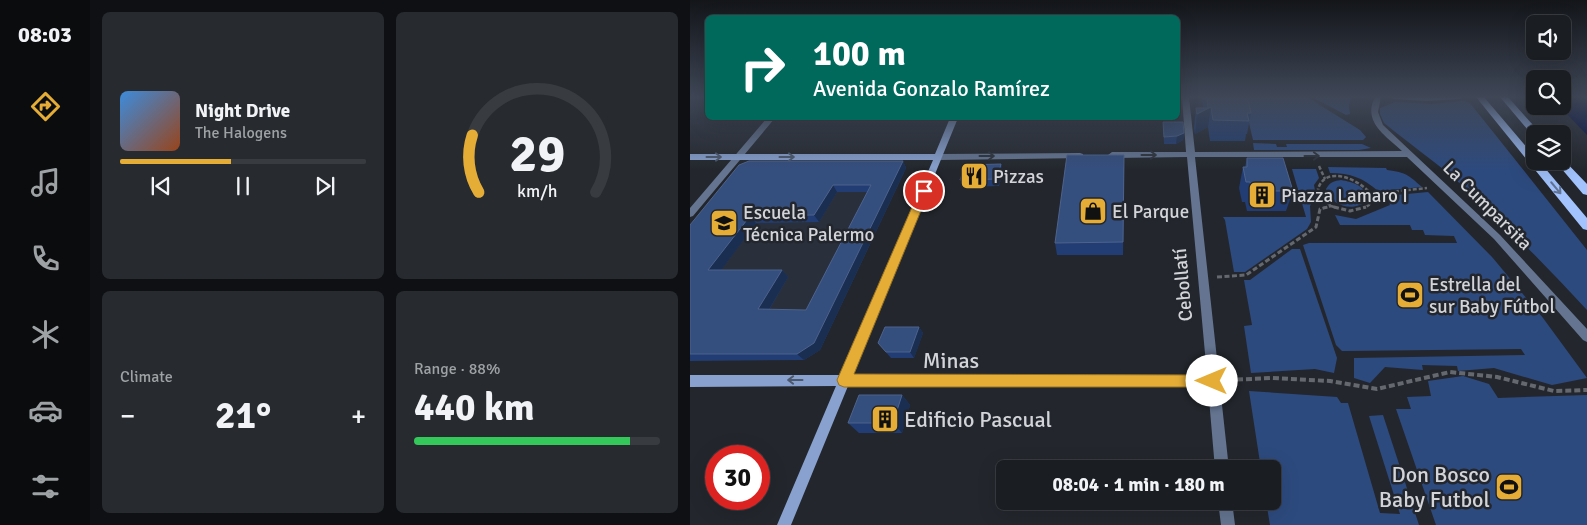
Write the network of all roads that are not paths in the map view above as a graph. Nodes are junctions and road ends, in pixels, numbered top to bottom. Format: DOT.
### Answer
graph roads {
  1 [pos="768,122"];
  2 [pos="953,122"];
  3 [pos="1188,122"];
  4 [pos="1378,122"];
  5 [pos="1500,122"];
  6 [pos="1410,154"];
  7 [pos="1191,155"];
  8 [pos="1094,156"];
  9 [pos="1103,156"];
  10 [pos="690,157"];
  11 [pos="738,157"];
  12 [pos="938,157"];
  13 [pos="1568,170"];
  14 [pos="1587,191"];
  15 [pos="690,214"];
  16 [pos="1587,226"];
  17 [pos="1587,337"];
  18 [pos="844,380"];
  19 [pos="690,381"];
  20 [pos="1212,381"];
  21 [pos="1221,460"];
  22 [pos="1226,510"];
  23 [pos="784,525"];
  24 [pos="1228,525"];
  1 -- 11 [label="street"];
  2 -- 12 [label="street"];
  3 -- 7 [label="street, Cebollatí"];
  4 -- 6 [label="street, La Cumparsita"];
  5 -- 16 [label="main road, one-way"];
  7 -- 6 [label="street, one-way"];
  6 -- 17 [label="street, La Cumparsita"];
  9 -- 7 [label="street, one-way"];
  7 -- 20 [label="street, Cebollatí"];
  12 -- 8 [label="street, one-way"];
  10 -- 11 [label="street, one-way"];
  11 -- 12 [label="street, one-way"];
  11 -- 15 [label="street"];
  12 -- 18 [label="street"];
  13 -- 14 [label="main road"];
  18 -- 19 [label="street, Minas, one-way"];
  18 -- 20 [label="street, Minas"];
  18 -- 23 [label="street"];
  20 -- 21 [label="street, Cebollatí"];
  22 -- 24 [label="street"];
}
